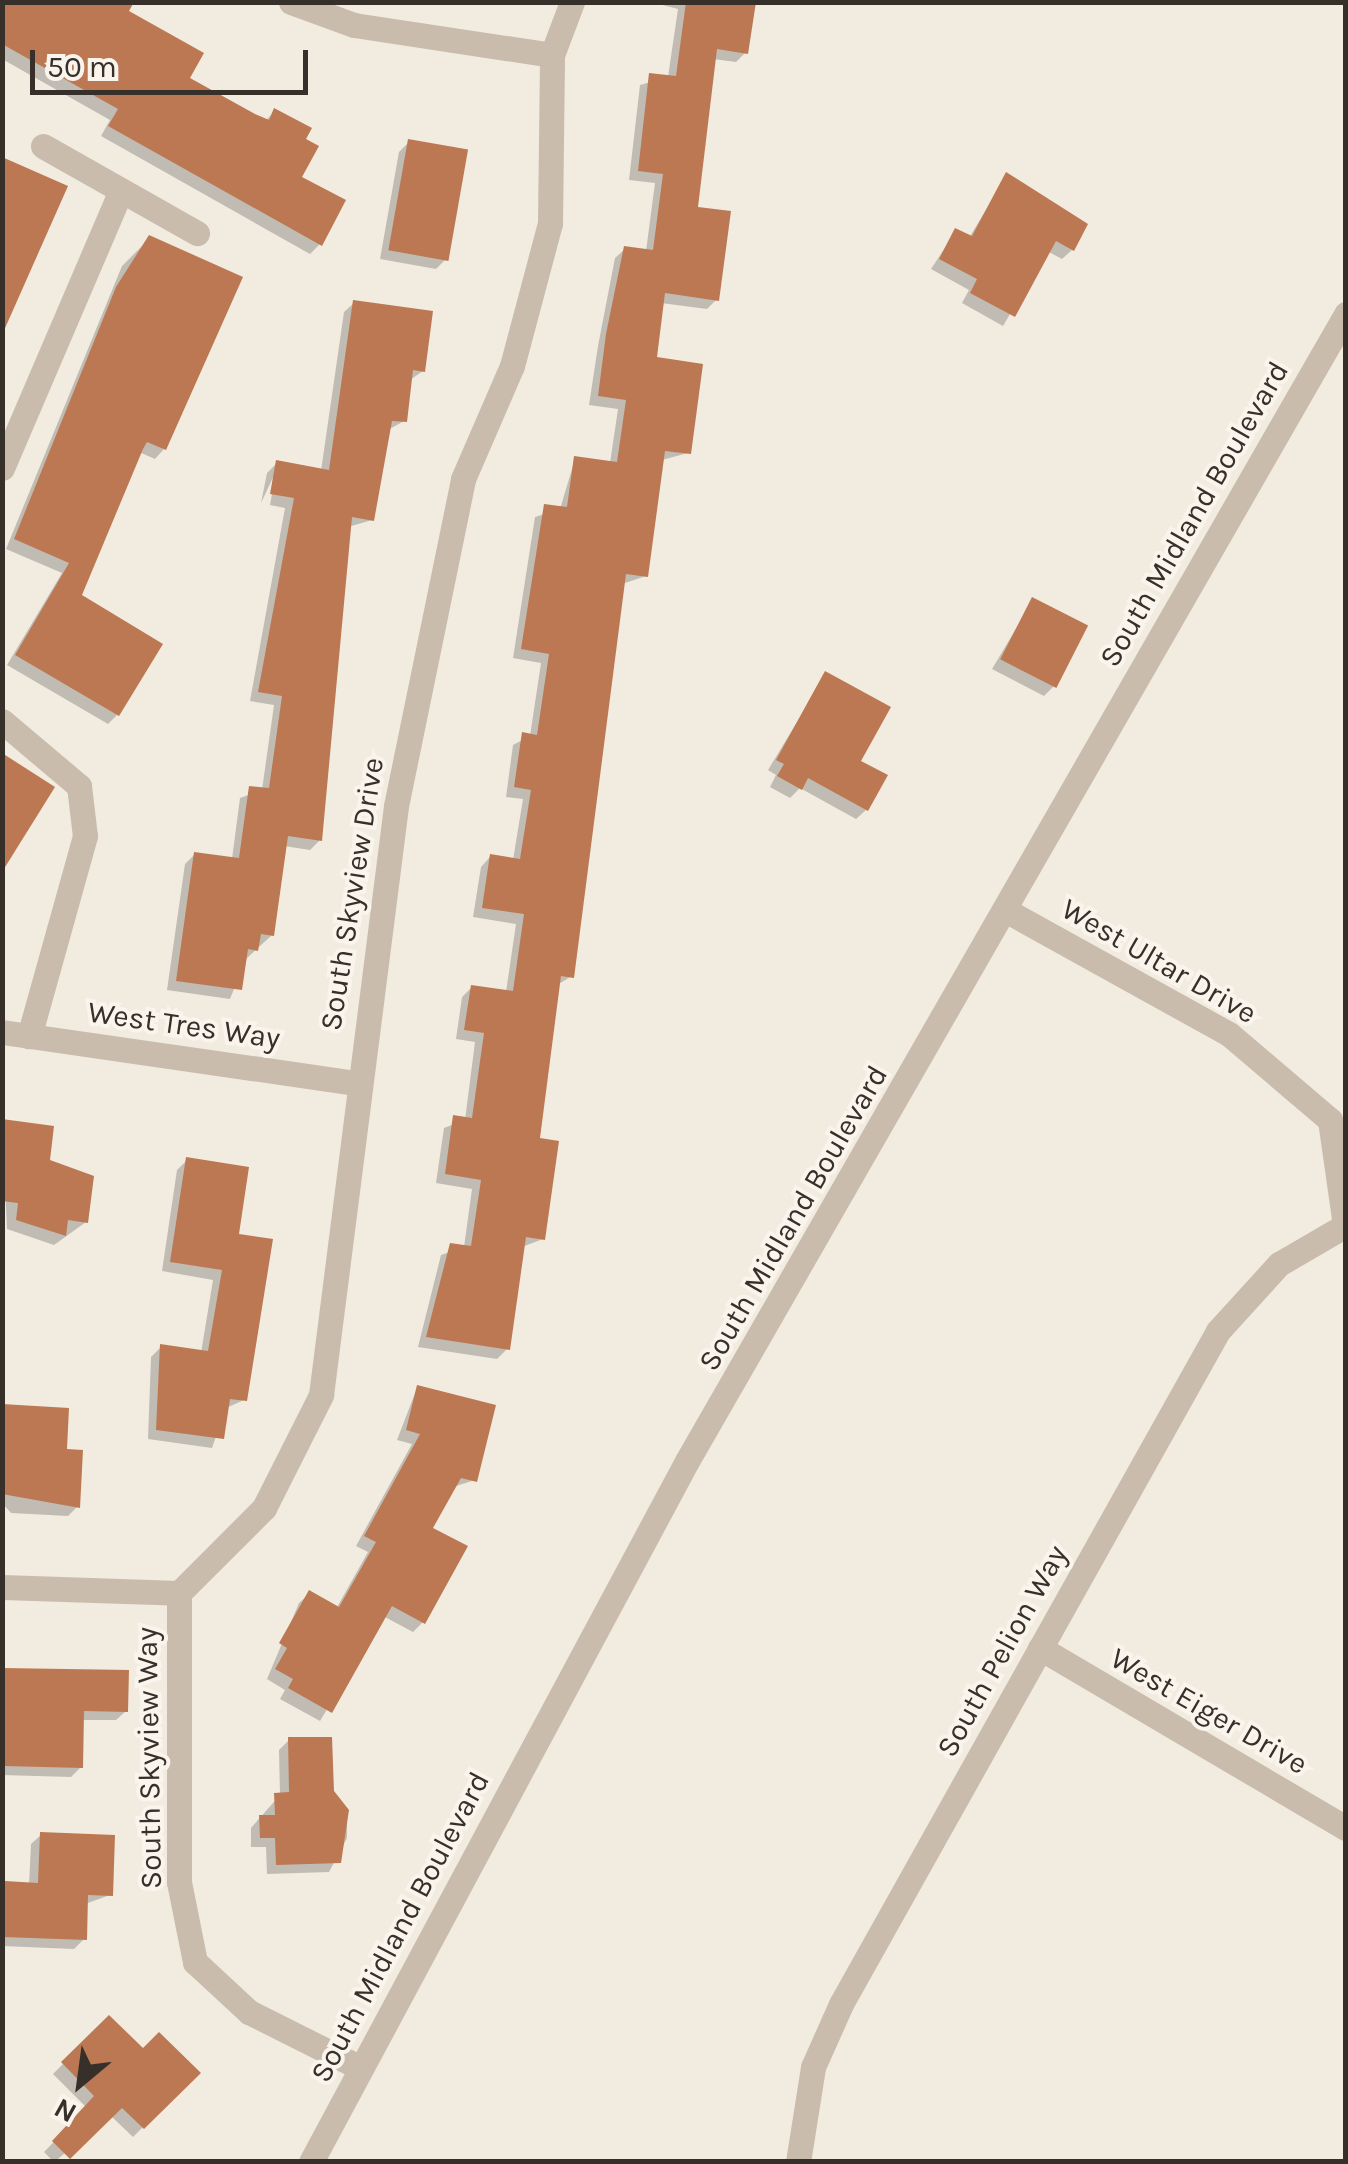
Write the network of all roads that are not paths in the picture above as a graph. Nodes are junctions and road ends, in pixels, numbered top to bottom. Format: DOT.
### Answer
graph roads {
  1 [pos="290,2"];
  2 [pos="572,2"];
  3 [pos="552,55"];
  4 [pos="42,146"];
  5 [pos="121,190"];
  6 [pos="197,233"];
  7 [pos="1346,314"];
  8 [pos="2,468"];
  9 [pos="2,720"];
  10 [pos="1007,911"];
  11 [pos="2,1032"];
  12 [pos="29,1036"];
  13 [pos="356,1084"];
  14 [pos="1345,1225"];
  15 [pos="2,1587"];
  16 [pos="178,1593"];
  17 [pos="1040,1648"];
  18 [pos="1346,1828"];
  19 [pos="361,2068"];
  20 [pos="311,2162"];
  21 [pos="798,2162"];
  1 -- 3 [label="street"];
  2 -- 3 [label="street, South Skyview Drive"];
  3 -- 13 [label="street, South Skyview Drive"];
  4 -- 5 [label="street"];
  5 -- 6 [label="street"];
  5 -- 8 [label="street"];
  7 -- 10 [label="street, South Midland Boulevard"];
  9 -- 12 [label="street"];
  10 -- 14 [label="street, West Ultar Drive"];
  10 -- 19 [label="street, South Midland Boulevard"];
  11 -- 12 [label="street, West Tres Way"];
  12 -- 13 [label="street, West Tres Way"];
  13 -- 16 [label="street, South Skyview Drive"];
  14 -- 17 [label="street, South Pelion Way"];
  15 -- 16 [label="street"];
  16 -- 19 [label="street, South Skyview Way"];
  17 -- 18 [label="street, West Eiger Drive"];
  17 -- 21 [label="street, South Pelion Way"];
  19 -- 20 [label="street, South Midland Boulevard"];
}
